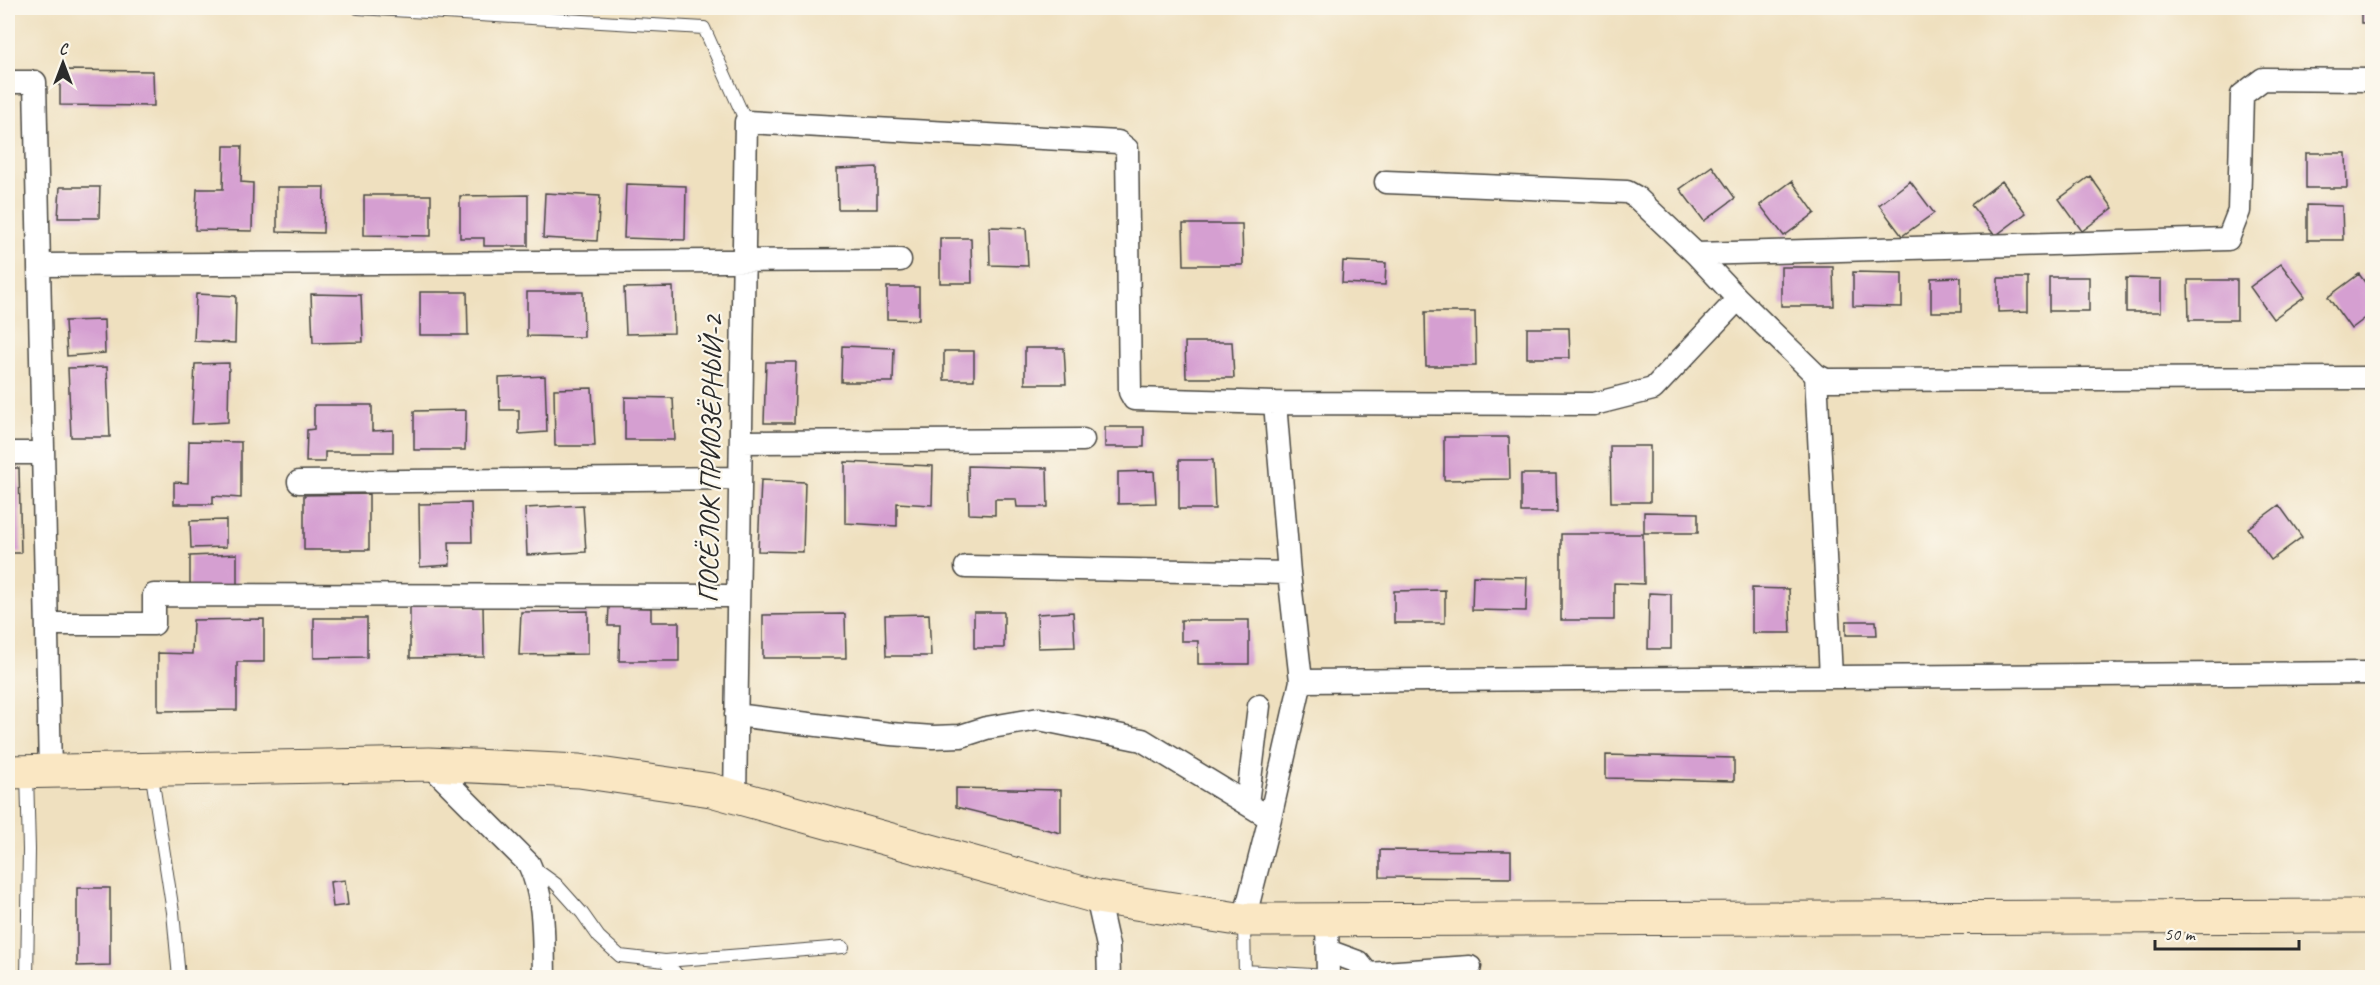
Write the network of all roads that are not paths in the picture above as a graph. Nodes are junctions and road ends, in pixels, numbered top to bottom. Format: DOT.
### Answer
graph roads {
  1 [pos="358,8"];
  2 [pos="2373,80"];
  3 [pos="8,82"];
  4 [pos="746,122"];
  5 [pos="1386,182"];
  6 [pos="1696,254"];
  7 [pos="900,260"];
  8 [pos="744,261"];
  9 [pos="39,265"];
  10 [pos="1738,299"];
  11 [pos="1816,375"];
  12 [pos="2373,378"];
  13 [pos="1275,403"];
  14 [pos="1083,440"];
  15 [pos="741,442"];
  16 [pos="8,453"];
  17 [pos="43,453"];
  18 [pos="740,478"];
  19 [pos="299,482"];
  20 [pos="966,567"];
  21 [pos="1289,573"];
  22 [pos="738,596"];
  23 [pos="47,624"];
  24 [pos="2373,673"];
  25 [pos="1831,677"];
  26 [pos="1301,681"];
  27 [pos="1259,706"];
  28 [pos="736,715"];
  29 [pos="429,764"];
  30 [pos="151,769"];
  31 [pos="28,772"];
  32 [pos="735,797"];
  33 [pos="1247,804"];
  34 [pos="1270,818"];
  35 [pos="528,864"];
  36 [pos="1097,897"];
  37 [pos="2373,916"];
  38 [pos="1244,920"];
  39 [pos="1327,936"];
  40 [pos="843,947"];
  41 [pos="665,961"];
  42 [pos="1470,967"];
  43 [pos="1245,974"];
  44 [pos="1370,976"];
  45 [pos="1328,977"];
  46 [pos="27,978"];
  47 [pos="179,978"];
  48 [pos="544,978"];
  49 [pos="680,978"];
  50 [pos="1109,978"];
  1 -- 4 [label="lane"];
  2 -- 6 [label="street"];
  3 -- 9 [label="street"];
  4 -- 8 [label="street, ПОСЁЛОК ПРИОЗЁРНЫЙ-2"];
  4 -- 13 [label="street"];
  5 -- 6 [label="street"];
  6 -- 10 [label="street"];
  7 -- 8 [label="street"];
  8 -- 9 [label="street"];
  8 -- 15 [label="street, ПОСЁЛОК ПРИОЗЁРНЫЙ-2"];
  9 -- 17 [label="street"];
  10 -- 11 [label="street"];
  10 -- 13 [label="street"];
  11 -- 12 [label="street"];
  11 -- 25 [label="street"];
  13 -- 21 [label="street"];
  14 -- 15 [label="street"];
  15 -- 18 [label="street, ПОСЁЛОК ПРИОЗЁРНЫЙ-2"];
  16 -- 17 [label="street"];
  17 -- 23 [label="street"];
  18 -- 19 [label="street"];
  18 -- 22 [label="street, ПОСЁЛОК ПРИОЗЁРНЫЙ-2"];
  20 -- 21 [label="street"];
  21 -- 26 [label="street"];
  22 -- 23 [label="street"];
  22 -- 28 [label="street, ПОСЁЛОК ПРИОЗЁРНЫЙ-2"];
  23 -- 31 [label="street"];
  24 -- 25 [label="street"];
  25 -- 26 [label="street"];
  26 -- 34 [label="street"];
  27 -- 33 [label="street"];
  28 -- 32 [label="street, ПОСЁЛОК ПРИОЗЁРНЫЙ-2"];
  28 -- 33 [label="street"];
  29 -- 30 [label="street"];
  29 -- 32 [label="street"];
  29 -- 35 [label="street"];
  30 -- 31 [label="street"];
  30 -- 47 [label="lane"];
  31 -- 46 [label="lane"];
  32 -- 36 [label="street"];
  33 -- 34 [label="street"];
  34 -- 38 [label="street"];
  35 -- 41 [label="lane"];
  35 -- 48 [label="street"];
  36 -- 38 [label="street"];
  36 -- 50 [label="street"];
  37 -- 39 [label="street"];
  38 -- 39 [label="street"];
  38 -- 43 [label="lane"];
  39 -- 44 [label="street"];
  39 -- 45 [label="street"];
  40 -- 41 [label="lane"];
  41 -- 49 [label="lane"];
  42 -- 44 [label="street"];
  43 -- 45 [label="lane"];
}
